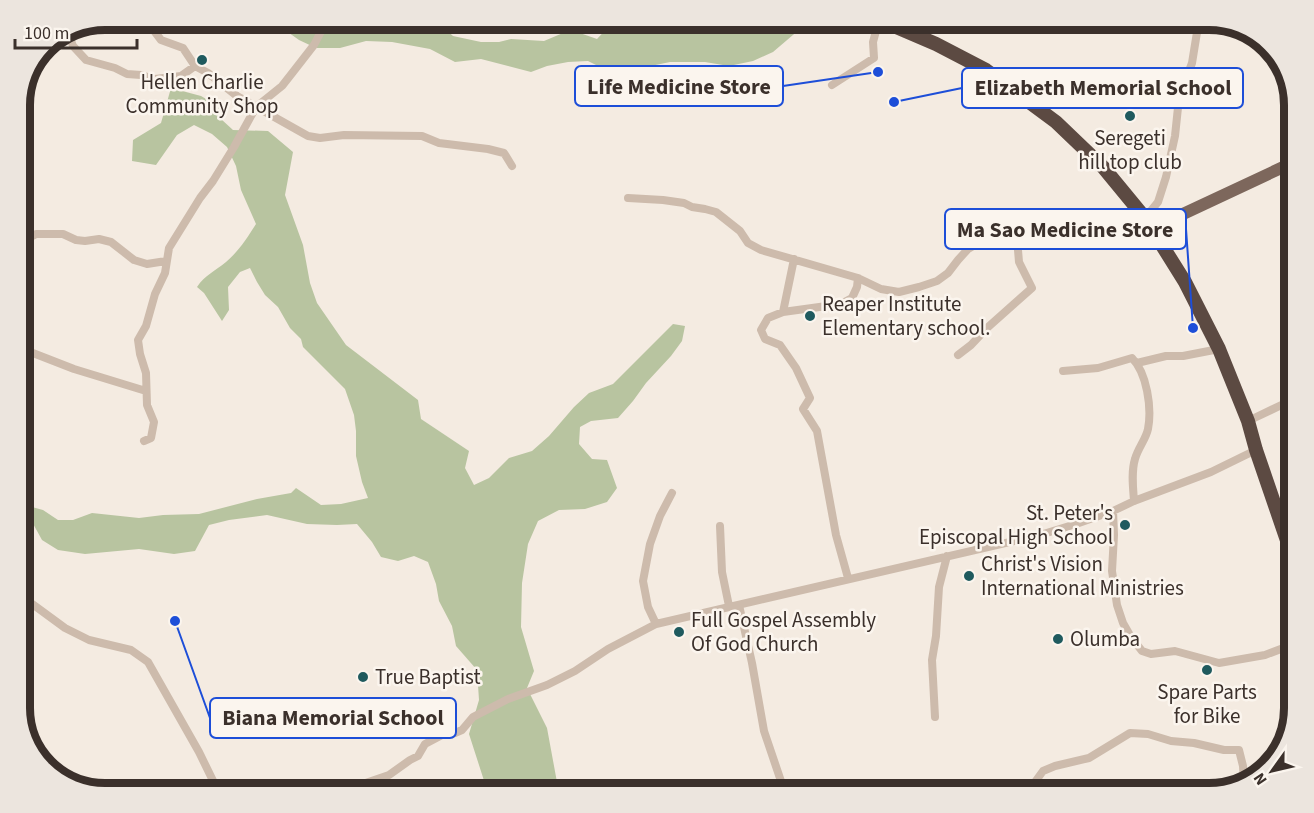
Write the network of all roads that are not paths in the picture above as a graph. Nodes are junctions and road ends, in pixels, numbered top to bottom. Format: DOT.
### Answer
graph roads {
  1 [pos="154,30"];
  2 [pos="322,30"];
  3 [pos="877,30"];
  4 [pos="903,30"];
  5 [pos="1197,30"];
  6 [pos="71,39"];
  7 [pos="195,66"];
  8 [pos="832,85"];
  9 [pos="256,107"];
  10 [pos="512,166"];
  11 [pos="1284,167"];
  12 [pos="628,198"];
  13 [pos="1145,218"];
  14 [pos="1158,236"];
  15 [pos="30,237"];
  16 [pos="1017,238"];
  17 [pos="794,259"];
  18 [pos="166,261"];
  19 [pos="858,278"];
  20 [pos="783,312"];
  21 [pos="1219,349"];
  22 [pos="30,352"];
  23 [pos="958,355"];
  24 [pos="1137,363"];
  25 [pos="1063,371"];
  26 [pos="146,391"];
  27 [pos="1284,404"];
  28 [pos="1248,421"];
  29 [pos="144,441"];
  30 [pos="1256,450"];
  31 [pos="672,493"];
  32 [pos="1134,501"];
  33 [pos="1113,511"];
  34 [pos="720,526"];
  35 [pos="1284,532"];
  36 [pos="947,556"];
  37 [pos="848,578"];
  38 [pos="30,602"];
  39 [pos="739,605"];
  40 [pos="729,606"];
  41 [pos="656,624"];
  42 [pos="1284,648"];
  43 [pos="935,717"];
  44 [pos="1242,762"];
  45 [pos="214,783"];
  46 [pos="366,783"];
  47 [pos="781,783"];
  48 [pos="1035,783"];
  1 -- 7 [label="street"];
  2 -- 9 [label="street"];
  3 -- 8 [label="street"];
  4 -- 13 [label="highway"];
  5 -- 13 [label="street"];
  6 -- 7 [label="street"];
  7 -- 9 [label="street"];
  9 -- 10 [label="street"];
  9 -- 18 [label="street"];
  11 -- 14 [label="main road"];
  12 -- 17 [label="street"];
  13 -- 14 [label="highway"];
  13 -- 16 [label="street"];
  14 -- 21 [label="highway"];
  15 -- 18 [label="street"];
  16 -- 19 [label="street"];
  16 -- 23 [label="street"];
  17 -- 19 [label="street"];
  17 -- 20 [label="street"];
  18 -- 26 [label="street"];
  19 -- 20 [label="street"];
  20 -- 37 [label="street"];
  21 -- 24 [label="street"];
  21 -- 28 [label="highway"];
  22 -- 26 [label="street"];
  24 -- 25 [label="street"];
  24 -- 32 [label="street"];
  26 -- 29 [label="street"];
  27 -- 28 [label="street"];
  28 -- 30 [label="highway"];
  30 -- 32 [label="street"];
  30 -- 35 [label="highway"];
  31 -- 41 [label="street"];
  32 -- 33 [label="street"];
  33 -- 36 [label="street"];
  33 -- 42 [label="street"];
  34 -- 40 [label="street"];
  36 -- 37 [label="street"];
  36 -- 43 [label="street"];
  37 -- 39 [label="street"];
  38 -- 45 [label="street"];
  39 -- 40 [label="street"];
  39 -- 47 [label="street"];
  40 -- 41 [label="street"];
  41 -- 46 [label="street"];
  44 -- 48 [label="street"];
}
